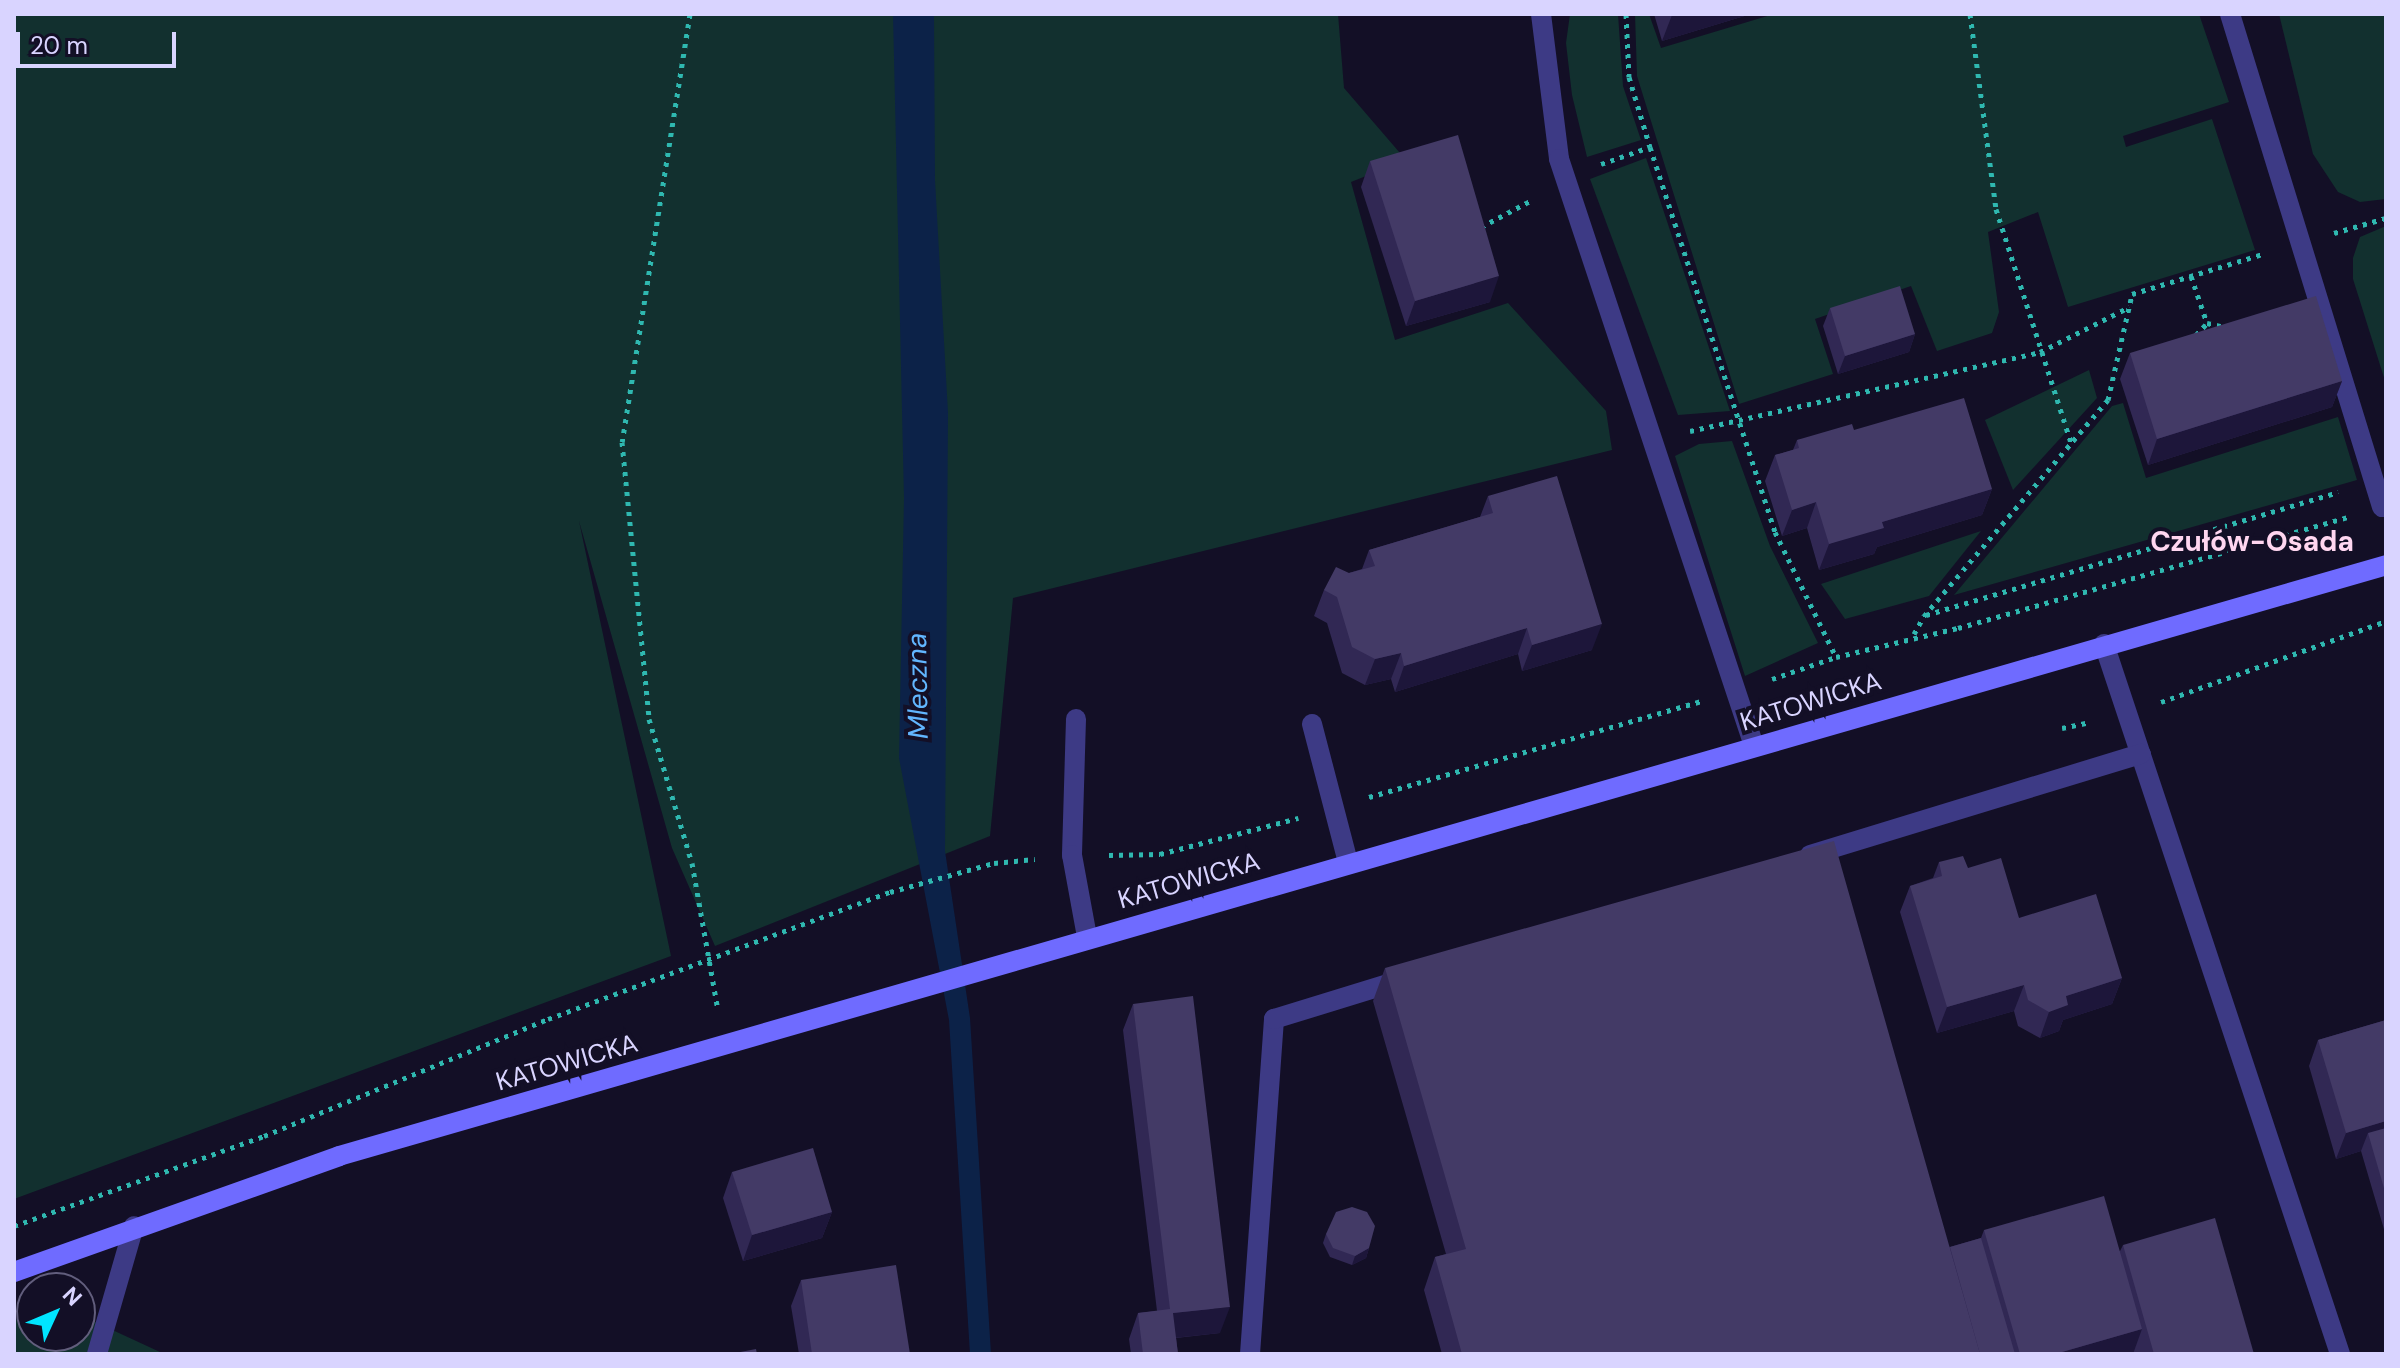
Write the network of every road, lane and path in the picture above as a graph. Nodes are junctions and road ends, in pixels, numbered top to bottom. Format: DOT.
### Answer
graph roads {
  1 [pos="690,14"];
  2 [pos="1541,14"];
  3 [pos="1626,14"];
  4 [pos="1970,14"];
  5 [pos="2230,14"];
  6 [pos="1650,147"];
  7 [pos="1567,181"];
  8 [pos="2386,218"];
  9 [pos="1470,233"];
  10 [pos="2301,242"];
  11 [pos="2191,276"];
  12 [pos="2130,307"];
  13 [pos="2207,323"];
  14 [pos="2228,328"];
  15 [pos="2193,338"];
  16 [pos="2040,352"];
  17 [pos="2129,357"];
  18 [pos="2116,361"];
  19 [pos="1739,423"];
  20 [pos="1652,437"];
  21 [pos="2071,443"];
  22 [pos="2384,513"];
  23 [pos="2386,565"];
  24 [pos="1924,616"];
  25 [pos="2386,621"];
  26 [pos="1914,635"];
  27 [pos="2104,644"];
  28 [pos="1836,657"];
  29 [pos="1737,691"];
  30 [pos="2128,715"];
  31 [pos="1076,719"];
  32 [pos="1312,724"];
  33 [pos="2062,728"];
  34 [pos="1754,746"];
  35 [pos="2141,754"];
  36 [pos="1333,808"];
  37 [pos="1072,855"];
  38 [pos="1791,861"];
  39 [pos="1348,862"];
  40 [pos="1087,937"];
  41 [pos="706,962"];
  42 [pos="1426,972"];
  43 [pos="726,1043"];
  44 [pos="14,1226"];
  45 [pos="134,1226"];
  46 [pos="14,1272"];
  47 [pos="97,1354"];
  48 [pos="1250,1354"];
  49 [pos="2340,1354"];
  1 -- 41 [label="path"];
  2 -- 7 [label="street"];
  3 -- 6 [label="path"];
  4 -- 16 [label="path"];
  5 -- 10 [label="street"];
  6 -- 7 [label="path"];
  6 -- 19 [label="path"];
  7 -- 9 [label="path"];
  7 -- 20 [label="street"];
  8 -- 10 [label="path"];
  10 -- 11 [label="path"];
  10 -- 22 [label="street"];
  11 -- 12 [label="path"];
  11 -- 13 [label="path"];
  12 -- 16 [label="path"];
  12 -- 18 [label="path"];
  13 -- 14 [label="path"];
  13 -- 15 [label="path"];
  16 -- 19 [label="path"];
  16 -- 21 [label="path"];
  17 -- 18 [label="path"];
  18 -- 21 [label="path"];
  19 -- 20 [label="path"];
  19 -- 28 [label="path"];
  20 -- 29 [label="street"];
  21 -- 24 [label="path"];
  22 -- 24 [label="path"];
  22 -- 26 [label="path"];
  23 -- 27 [label="main road, KATOWICKA"];
  24 -- 26 [label="path"];
  25 -- 30 [label="path"];
  26 -- 28 [label="path"];
  27 -- 30 [label="street"];
  27 -- 34 [label="main road, KATOWICKA"];
  28 -- 29 [label="path"];
  29 -- 34 [label="street"];
  29 -- 36 [label="path"];
  30 -- 33 [label="path"];
  30 -- 35 [label="street"];
  31 -- 37 [label="street"];
  32 -- 36 [label="street"];
  34 -- 39 [label="main road, KATOWICKA"];
  35 -- 38 [label="street"];
  35 -- 49 [label="street"];
  36 -- 37 [label="path"];
  36 -- 39 [label="street"];
  37 -- 40 [label="street"];
  37 -- 41 [label="path"];
  39 -- 40 [label="main road, KATOWICKA"];
  40 -- 43 [label="main road, KATOWICKA"];
  41 -- 43 [label="path"];
  41 -- 44 [label="path"];
  42 -- 48 [label="street"];
  43 -- 45 [label="main road, KATOWICKA"];
  45 -- 46 [label="main road, KATOWICKA"];
  45 -- 47 [label="street"];
}
